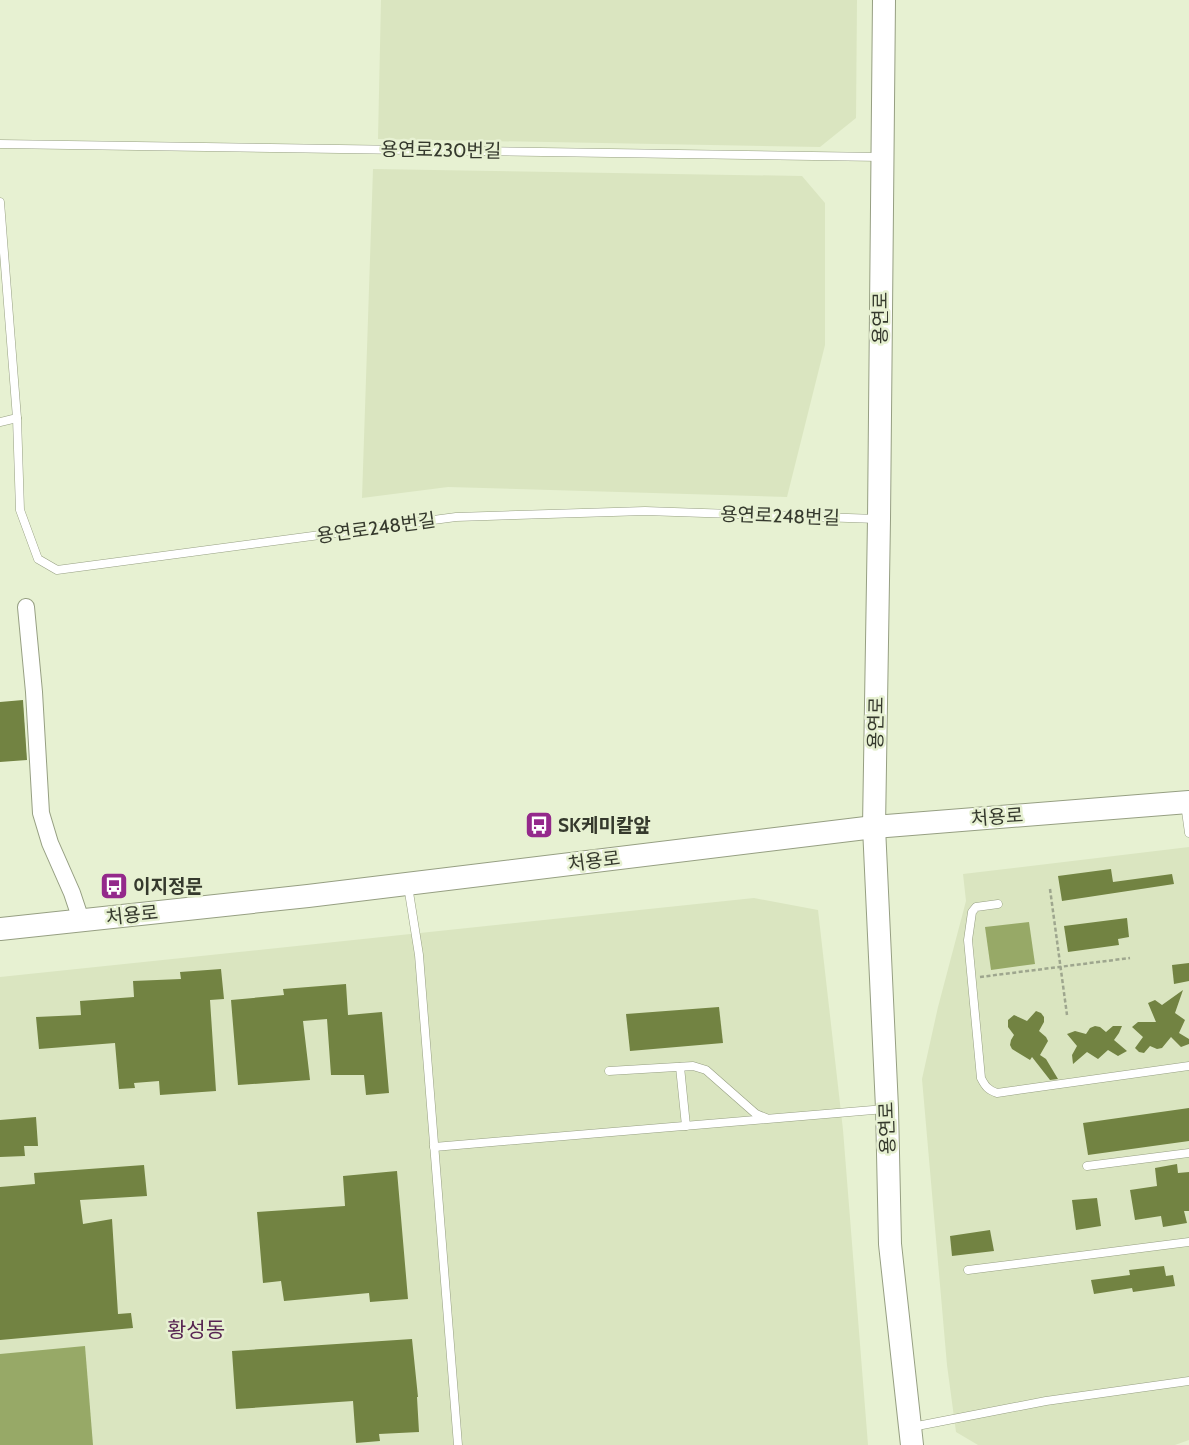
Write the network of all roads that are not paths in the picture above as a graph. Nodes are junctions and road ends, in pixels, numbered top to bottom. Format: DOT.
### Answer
graph roads {
  1 [pos="884,0"];
  2 [pos="0,144"];
  3 [pos="881,157"];
  4 [pos="0,202"];
  5 [pos="17,418"];
  6 [pos="0,422"];
  7 [pos="879,519"];
  8 [pos="26,606"];
  9 [pos="1187,802"];
  10 [pos="874,827"];
  11 [pos="1189,833"];
  12 [pos="408,884"];
  13 [pos="998,904"];
  14 [pos="81,920"];
  15 [pos="0,929"];
  16 [pos="1189,1066"];
  17 [pos="680,1067"];
  18 [pos="609,1071"];
  19 [pos="887,1108"];
  20 [pos="768,1119"];
  21 [pos="686,1126"];
  22 [pos="434,1148"];
  23 [pos="1189,1153"];
  24 [pos="1088,1166"];
  25 [pos="1189,1242"];
  26 [pos="968,1270"];
  27 [pos="1189,1380"];
  28 [pos="911,1436"];
  29 [pos="458,1445"];
  1 -- 3 [label="street, 용연로"];
  2 -- 3 [label="lane, 용연로230번길"];
  3 -- 7 [label="street, 용연로"];
  4 -- 5 [label="lane, 용연로248번길"];
  5 -- 6 [label="lane"];
  5 -- 7 [label="lane, 용연로248번길"];
  7 -- 10 [label="street, 용연로"];
  8 -- 14 [label="street"];
  9 -- 10 [label="street, 처용로"];
  9 -- 11 [label="lane"];
  10 -- 12 [label="street, 처용로"];
  10 -- 19 [label="street, 용연로"];
  12 -- 14 [label="street, 처용로"];
  12 -- 22 [label="lane"];
  13 -- 16 [label="lane"];
  14 -- 15 [label="street, 처용로"];
  17 -- 18 [label="lane"];
  17 -- 20 [label="lane"];
  17 -- 21 [label="lane"];
  19 -- 20 [label="lane"];
  19 -- 28 [label="street, 용연로"];
  20 -- 21 [label="lane"];
  21 -- 22 [label="lane"];
  22 -- 29 [label="lane"];
  23 -- 24 [label="lane"];
  25 -- 26 [label="lane"];
  27 -- 28 [label="lane"];
}
